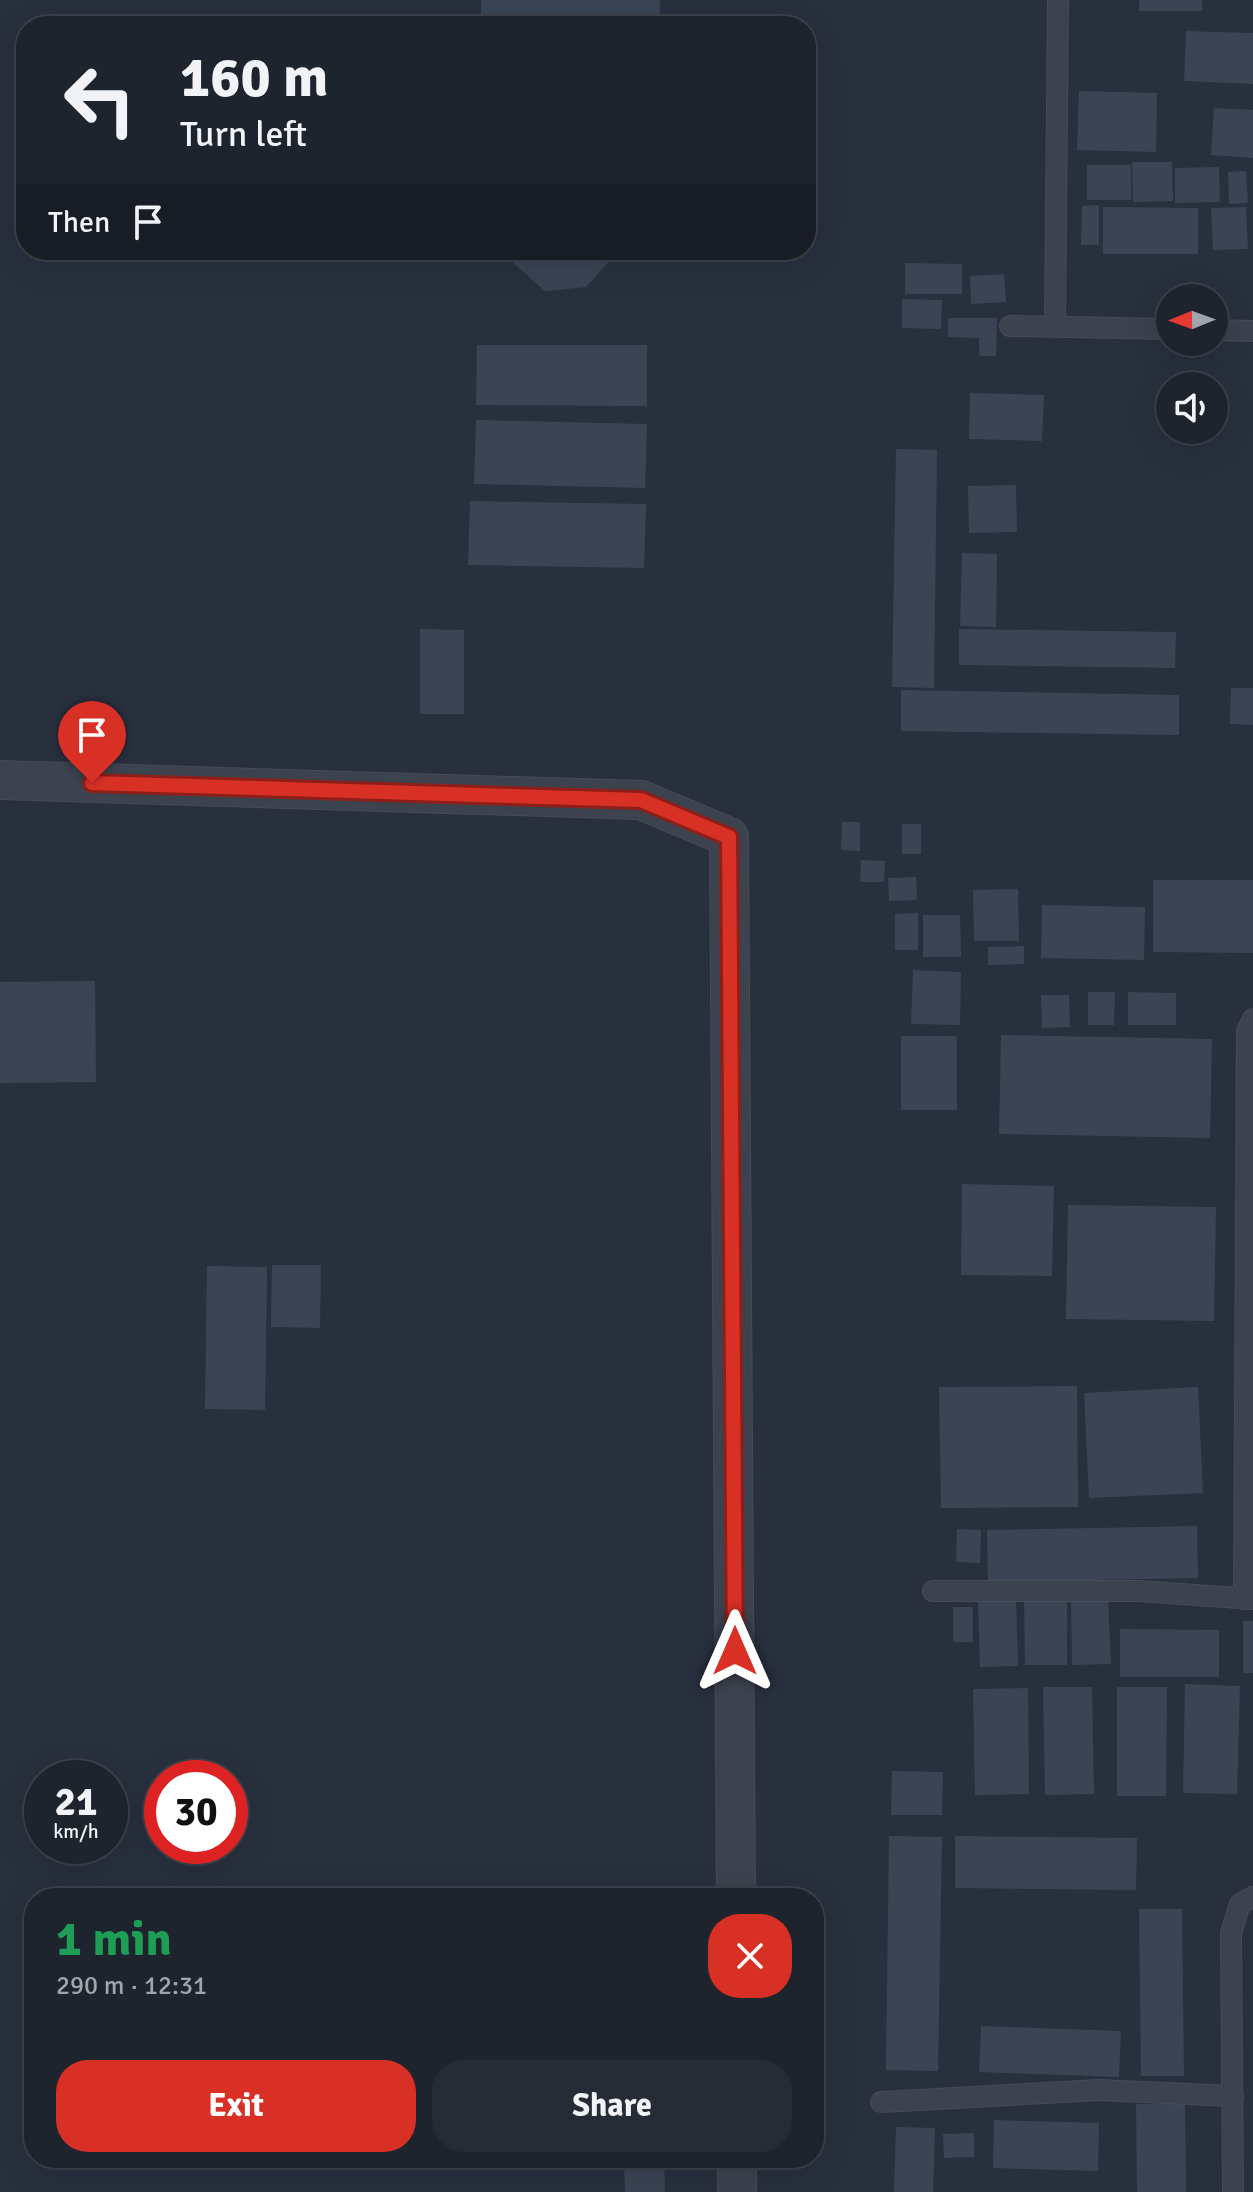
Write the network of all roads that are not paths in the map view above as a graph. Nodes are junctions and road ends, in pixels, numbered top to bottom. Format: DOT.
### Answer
graph roads {
  1 [pos="1058,0"];
  2 [pos="1010,326"];
  3 [pos="1055,326"];
  4 [pos="1156,329"];
  5 [pos="1228,330"];
  6 [pos="1253,331"];
  7 [pos="0,780"];
  8 [pos="1253,1019"];
  9 [pos="933,1591"];
  10 [pos="1248,1599"];
  11 [pos="736,1888"];
  12 [pos="1253,1897"];
  13 [pos="1233,2096"];
  14 [pos="881,2102"];
  15 [pos="737,2168"];
  16 [pos="737,2192"];
  17 [pos="1233,2192"];
  1 -- 3 [label="lane"];
  2 -- 3 [label="lane"];
  3 -- 4 [label="lane"];
  5 -- 6 [label="lane"];
  7 -- 11 [label="street"];
  8 -- 10 [label="lane"];
  9 -- 10 [label="lane"];
  12 -- 13 [label="lane"];
  13 -- 14 [label="lane"];
  13 -- 17 [label="lane"];
  15 -- 16 [label="street"];
}
